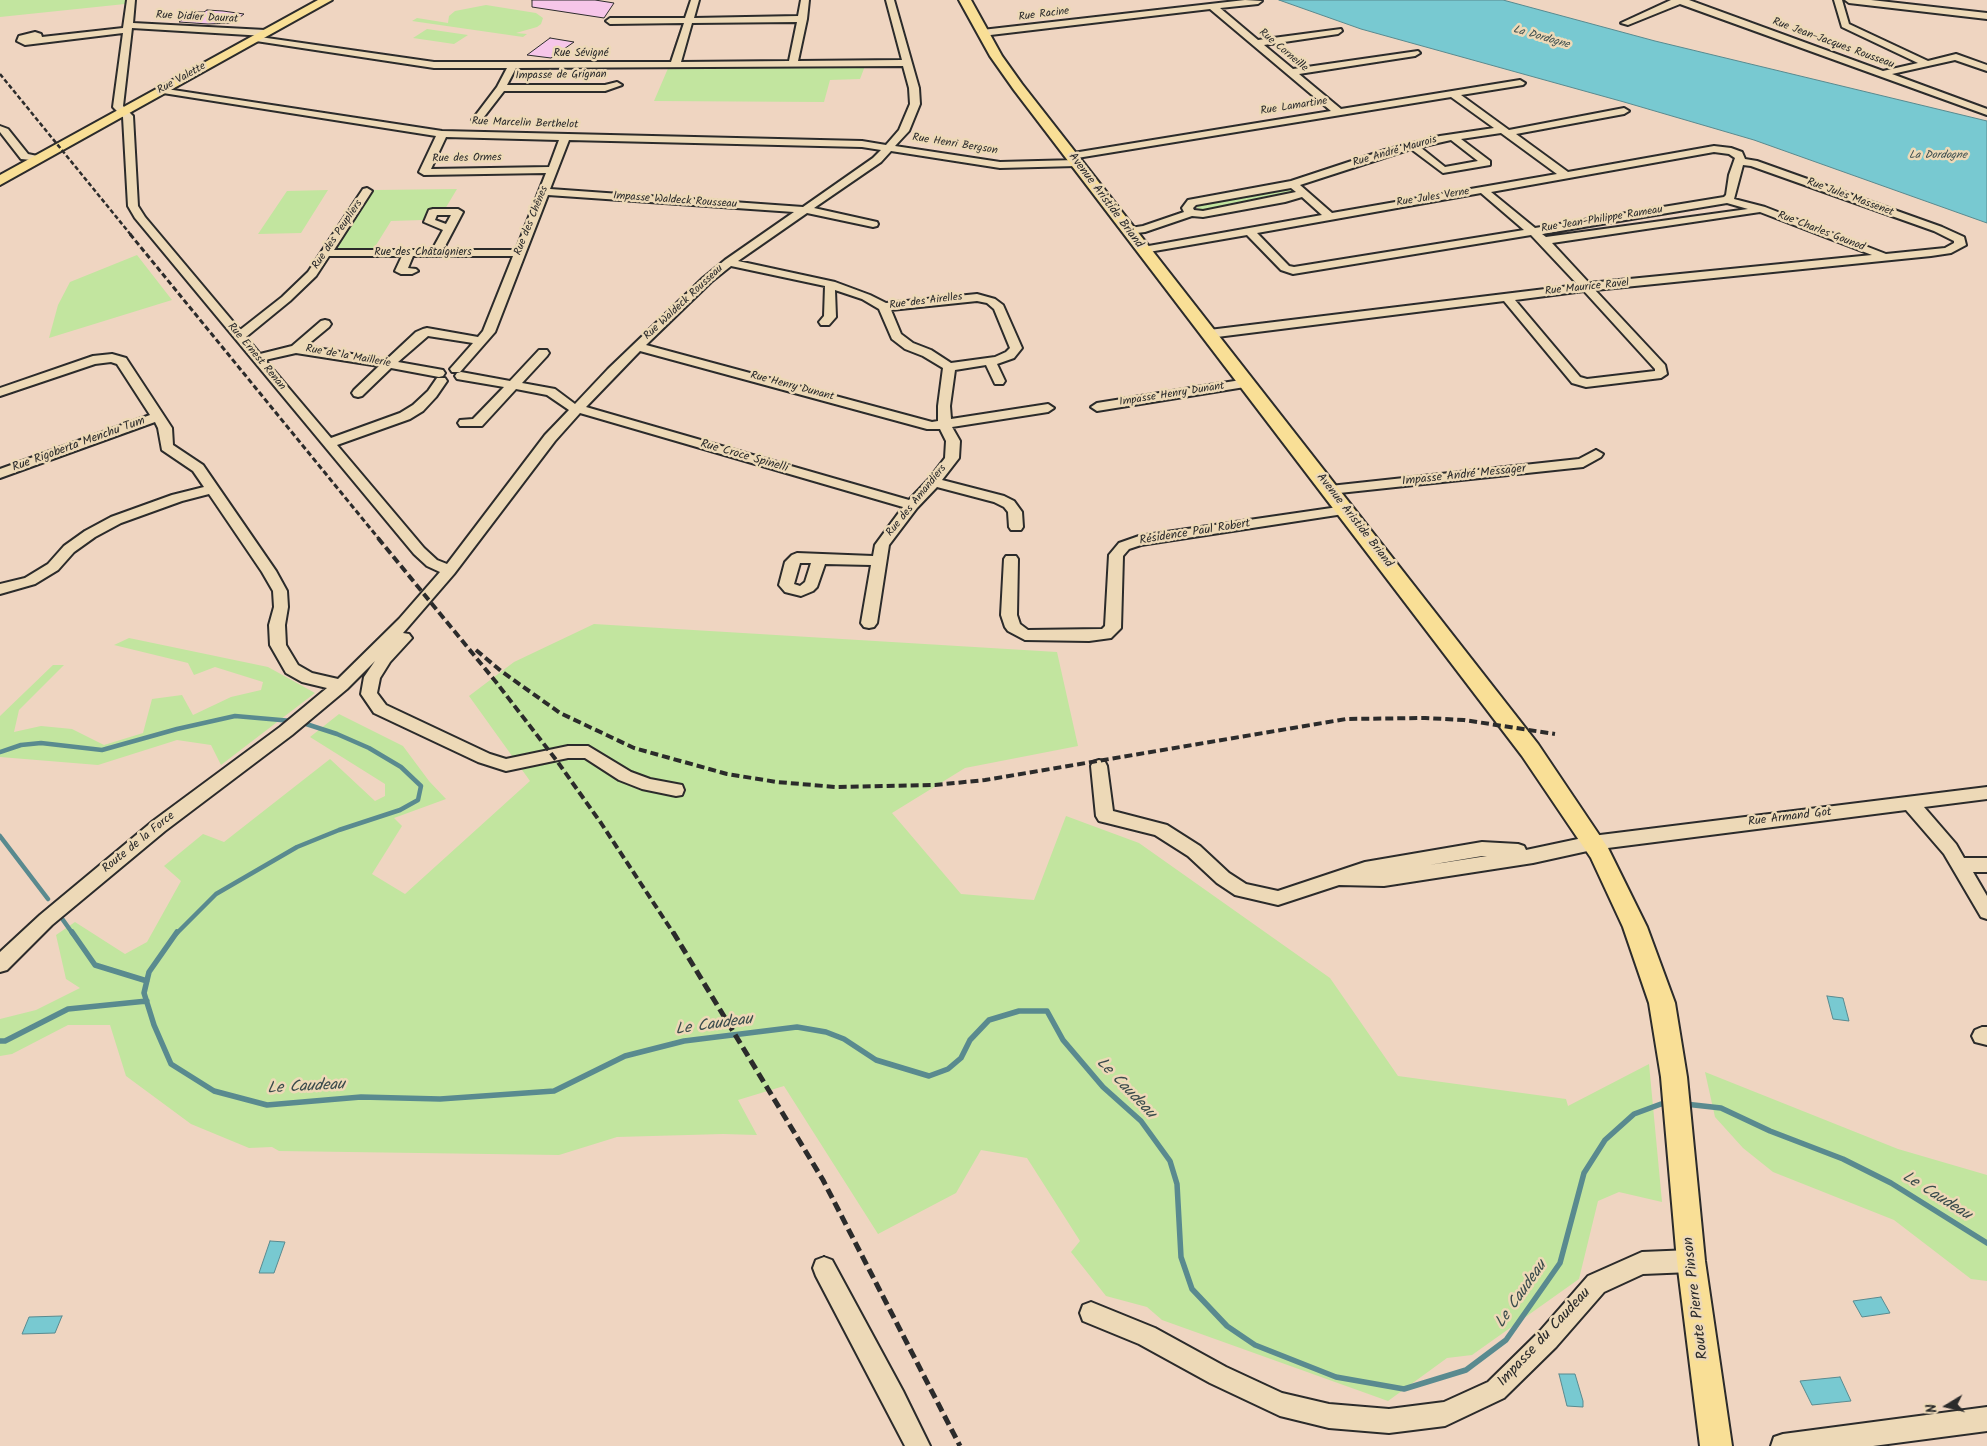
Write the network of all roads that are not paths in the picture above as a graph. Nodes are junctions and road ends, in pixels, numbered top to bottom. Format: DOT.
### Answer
graph roads {
  1 [pos="131,0"];
  2 [pos="326,0"];
  3 [pos="695,0"];
  4 [pos="805,0"];
  5 [pos="890,0"];
  6 [pos="965,0"];
  7 [pos="1682,0"];
  8 [pos="1838,0"];
  9 [pos="1849,0"];
  10 [pos="1258,1"];
  11 [pos="1212,6"];
  12 [pos="1987,16"];
  13 [pos="802,19"];
  14 [pos="689,20"];
  15 [pos="610,21"];
  16 [pos="1625,23"];
  17 [pos="128,27"];
  18 [pos="1338,31"];
  19 [pos="982,33"];
  20 [pos="261,35"];
  21 [pos="38,41"];
  22 [pos="1256,43"];
  23 [pos="1415,53"];
  24 [pos="907,63"];
  25 [pos="793,64"];
  26 [pos="1927,64"];
  27 [pos="674,65"];
  28 [pos="514,66"];
  29 [pos="1987,70"];
  30 [pos="1291,72"];
  31 [pos="1882,74"];
  32 [pos="1520,83"];
  33 [pos="617,86"];
  34 [pos="501,88"];
  35 [pos="163,90"];
  36 [pos="1454,95"];
  37 [pos="1984,111"];
  38 [pos="123,112"];
  39 [pos="1624,112"];
  40 [pos="1340,113"];
  41 [pos="477,120"];
  42 [pos="0,129"];
  43 [pos="1504,131"];
  44 [pos="442,134"];
  45 [pos="1453,137"];
  46 [pos="566,138"];
  47 [pos="1413,146"];
  48 [pos="889,147"];
  49 [pos="38,159"];
  50 [pos="1074,160"];
  51 [pos="1739,161"];
  52 [pos="552,170"];
  53 [pos="1566,175"];
  54 [pos="0,181"];
  55 [pos="1293,184"];
  56 [pos="1483,190"];
  57 [pos="367,191"];
  58 [pos="544,192"];
  59 [pos="1304,193"];
  60 [pos="1727,200"];
  61 [pos="1755,209"];
  62 [pos="806,210"];
  63 [pos="1191,213"];
  64 [pos="1329,216"];
  65 [pos="872,224"];
  66 [pos="449,229"];
  67 [pos="1128,231"];
  68 [pos="1249,232"];
  69 [pos="1533,232"];
  70 [pos="1957,238"];
  71 [pos="1544,241"];
  72 [pos="1143,250"];
  73 [pos="436,253"];
  74 [pos="519,253"];
  75 [pos="327,254"];
  76 [pos="409,254"];
  77 [pos="1886,257"];
  78 [pos="728,262"];
  79 [pos="412,271"];
  80 [pos="831,284"];
  81 [pos="1588,287"];
  82 [pos="1507,297"];
  83 [pos="499,305"];
  84 [pos="884,308"];
  85 [pos="825,322"];
  86 [pos="325,324"];
  87 [pos="1209,334"];
  88 [pos="239,337"];
  89 [pos="482,341"];
  90 [pos="638,347"];
  91 [pos="296,349"];
  92 [pos="544,353"];
  93 [pos="257,358"];
  94 [pos="990,361"];
  95 [pos="388,364"];
  96 [pos="949,367"];
  97 [pos="458,373"];
  98 [pos="440,377"];
  99 [pos="999,381"];
  100 [pos="1247,383"];
  101 [pos="513,385"];
  102 [pos="0,392"];
  103 [pos="358,392"];
  104 [pos="577,408"];
  105 [pos="1048,408"];
  106 [pos="1097,408"];
  107 [pos="157,417"];
  108 [pos="465,423"];
  109 [pos="945,425"];
  110 [pos="329,443"];
  111 [pos="1596,454"];
  112 [pos="0,474"];
  113 [pos="934,482"];
  114 [pos="212,489"];
  115 [pos="1330,490"];
  116 [pos="912,505"];
  117 [pos="1345,510"];
  118 [pos="1016,527"];
  119 [pos="819,558"];
  120 [pos="1011,559"];
  121 [pos="880,561"];
  122 [pos="449,571"];
  123 [pos="0,589"];
  124 [pos="404,623"];
  125 [pos="869,623"];
  126 [pos="341,685"];
  127 [pos="1099,766"];
  128 [pos="676,790"];
  129 [pos="1987,793"];
  130 [pos="1909,802"];
  131 [pos="1592,843"];
  132 [pos="1961,864"];
  133 [pos="1987,865"];
  134 [pos="1987,912"];
  135 [pos="0,964"];
  136 [pos="1674,1077"];
  137 [pos="1691,1261"];
  138 [pos="824,1268"];
  139 [pos="1091,1313"];
  140 [pos="1987,1419"];
  141 [pos="918,1446"];
  142 [pos="1716,1446"];
  143 [pos="1783,1446"];
  1 -- 17 [label="street"];
  2 -- 20 [label="main road, Rue Valette"];
  3 -- 14 [label="street"];
  4 -- 13 [label="street"];
  5 -- 24 [label="street, Rue Waldeck Rousseau"];
  6 -- 19 [label="main road, Avenue Aristide Briand"];
  7 -- 16 [label="street"];
  7 -- 31 [label="street, Rue Jean-Jacques Rousseau"];
  8 -- 26 [label="street"];
  9 -- 12 [label="street"];
  10 -- 11 [label="street, Rue Racine"];
  11 -- 19 [label="street, Rue Racine"];
  11 -- 22 [label="street, Rue Corneille"];
  13 -- 14 [label="street"];
  13 -- 25 [label="street"];
  14 -- 15 [label="street"];
  14 -- 27 [label="street"];
  17 -- 20 [label="street, Rue Didier Daurat"];
  17 -- 21 [label="street, Rue Didier Daurat"];
  17 -- 38 [label="street"];
  18 -- 22 [label="street"];
  19 -- 50 [label="main road, Avenue Aristide Briand"];
  20 -- 28 [label="street, Rue Sévigné"];
  20 -- 35 [label="main road, Rue Valette"];
  22 -- 30 [label="street, Rue Corneille"];
  23 -- 30 [label="street"];
  24 -- 25 [label="street, Rue Sévigné"];
  24 -- 48 [label="street, Rue Waldeck Rousseau"];
  25 -- 27 [label="street, Rue Sévigné"];
  26 -- 29 [label="street"];
  26 -- 31 [label="street"];
  27 -- 28 [label="street, Rue Sévigné"];
  28 -- 34 [label="street, Impasse de Grignan"];
  30 -- 40 [label="street, Rue Corneille"];
  31 -- 37 [label="street, Rue Jean-Jacques Rousseau"];
  32 -- 36 [label="street, Rue Lamartine"];
  33 -- 34 [label="street, Impasse de Grignan"];
  34 -- 41 [label="street"];
  35 -- 38 [label="main road, Rue Valette"];
  35 -- 44 [label="street, Rue Marcelin Berthelot"];
  36 -- 40 [label="street, Rue Lamartine"];
  36 -- 43 [label="street"];
  38 -- 49 [label="main road, Rue Valette"];
  38 -- 88 [label="street, Rue Ernest Renan"];
  39 -- 43 [label="street, Rue André Maurois"];
  40 -- 50 [label="street, Rue Lamartine"];
  42 -- 49 [label="street"];
  43 -- 45 [label="street, Rue André Maurois"];
  43 -- 53 [label="street"];
  44 -- 46 [label="street, Rue Marcelin Berthelot"];
  44 -- 52 [label="street, Rue des Ormes"];
  45 -- 47 [label="street, Rue André Maurois"];
  45 -- 47 [label="street"];
  46 -- 48 [label="street, Rue Marcelin Berthelot"];
  46 -- 52 [label="street, Rue des Chênes"];
  47 -- 55 [label="street, Rue André Maurois"];
  48 -- 50 [label="street, Rue Henri Bergson"];
  48 -- 62 [label="street, Rue Waldeck Rousseau"];
  49 -- 54 [label="main road, Rue Valette"];
  50 -- 67 [label="main road, Avenue Aristide Briand"];
  51 -- 53 [label="street, Rue Jules Verne"];
  51 -- 60 [label="street"];
  51 -- 70 [label="street, Rue Jules Massenet"];
  52 -- 58 [label="street, Rue des Chênes"];
  53 -- 56 [label="street, Rue Jules Verne"];
  55 -- 59 [label="street"];
  55 -- 63 [label="street, Rue André Maurois"];
  56 -- 64 [label="street, Rue Jules Verne"];
  56 -- 69 [label="street"];
  57 -- 75 [label="street, Rue des Peupliers"];
  58 -- 62 [label="street, Impasse Waldeck Rousseau"];
  58 -- 74 [label="street, Rue des Chênes"];
  59 -- 63 [label="street, Rue André Maurois"];
  59 -- 64 [label="street"];
  60 -- 61 [label="street, Rue Jean-Philippe Rameau"];
  60 -- 69 [label="street, Rue Jean-Philippe Rameau"];
  61 -- 71 [label="street, Rue Jean-Philippe Rameau"];
  61 -- 77 [label="street, Rue Charles Gounod"];
  62 -- 65 [label="street, Impasse Waldeck Rousseau"];
  62 -- 78 [label="street, Rue Waldeck Rousseau"];
  63 -- 67 [label="street, Rue André Maurois"];
  64 -- 68 [label="street, Rue Jules Verne"];
  66 -- 73 [label="street"];
  67 -- 72 [label="main road, Avenue Aristide Briand"];
  68 -- 69 [label="street, Rue Jean-Philippe Rameau"];
  68 -- 72 [label="street, Rue Jules Verne"];
  69 -- 71 [label="street"];
  70 -- 77 [label="street, Rue Maurice Ravel"];
  71 -- 81 [label="street"];
  72 -- 87 [label="main road, Avenue Aristide Briand"];
  73 -- 74 [label="street, Rue des Châtaigniers"];
  73 -- 76 [label="street, Rue des Châtaigniers"];
  74 -- 83 [label="street, Rue des Chênes"];
  75 -- 76 [label="street, Rue des Châtaigniers"];
  75 -- 88 [label="street, Rue des Peupliers"];
  76 -- 79 [label="street"];
  77 -- 81 [label="street, Rue Maurice Ravel"];
  78 -- 80 [label="street"];
  78 -- 90 [label="street, Rue Waldeck Rousseau"];
  80 -- 84 [label="street"];
  80 -- 85 [label="street"];
  81 -- 82 [label="street, Rue Maurice Ravel"];
  81 -- 82 [label="street"];
  82 -- 87 [label="street, Rue Maurice Ravel"];
  83 -- 89 [label="street"];
  84 -- 94 [label="street, Rue des Airelles"];
  84 -- 96 [label="street"];
  86 -- 91 [label="street"];
  87 -- 100 [label="main road, Avenue Aristide Briand"];
  88 -- 93 [label="street, Rue Ernest Renan"];
  89 -- 95 [label="street"];
  89 -- 97 [label="street"];
  90 -- 104 [label="street, Rue Waldeck Rousseau"];
  90 -- 109 [label="street, Rue Henry Dunant"];
  91 -- 93 [label="street, Rue de la Maillerie"];
  91 -- 95 [label="street, Rue de la Maillerie"];
  92 -- 101 [label="street"];
  93 -- 110 [label="street, Rue Ernest Renan"];
  94 -- 96 [label="street, Rue des Airelles"];
  94 -- 99 [label="street"];
  95 -- 98 [label="street, Rue de la Maillerie"];
  95 -- 103 [label="street"];
  96 -- 109 [label="street, Rue des Amandiers"];
  97 -- 98 [label="street"];
  97 -- 101 [label="street"];
  98 -- 110 [label="street"];
  100 -- 106 [label="street, Impasse Henry Dunant"];
  100 -- 115 [label="main road, Avenue Aristide Briand"];
  101 -- 104 [label="street"];
  101 -- 108 [label="street"];
  102 -- 107 [label="street"];
  104 -- 116 [label="street, Rue Croce Spinelli"];
  104 -- 122 [label="street, Rue Waldeck Rousseau"];
  105 -- 109 [label="street"];
  107 -- 112 [label="street, Rue Rigoberta Menchu Tum"];
  107 -- 114 [label="street"];
  109 -- 113 [label="street, Rue des Amandiers"];
  110 -- 122 [label="street, Rue Ernest Renan"];
  111 -- 115 [label="street, Impasse André Messager"];
  113 -- 116 [label="street, Rue des Amandiers"];
  113 -- 118 [label="street"];
  114 -- 123 [label="street"];
  114 -- 126 [label="street"];
  115 -- 117 [label="main road, Avenue Aristide Briand"];
  116 -- 121 [label="street, Rue des Amandiers"];
  117 -- 120 [label="street, Résidence Paul Robert"];
  117 -- 131 [label="main road, Avenue Aristide Briand"];
  119 -- 121 [label="street"];
  121 -- 125 [label="street, Rue des Amandiers"];
  122 -- 124 [label="street, Rue Waldeck Rousseau"];
  124 -- 126 [label="street, Rue Waldeck Rousseau"];
  124 -- 128 [label="street"];
  126 -- 135 [label="street, Route de la Force"];
  127 -- 131 [label="street, Rue Armand Got"];
  129 -- 130 [label="street, Rue Armand Got"];
  130 -- 131 [label="street, Rue Armand Got"];
  130 -- 132 [label="street"];
  131 -- 136 [label="main road, Avenue Aristide Briand"];
  132 -- 133 [label="street"];
  132 -- 134 [label="street"];
  136 -- 137 [label="main road, Route Pierre Pinson"];
  137 -- 139 [label="street, Impasse du Caudeau"];
  137 -- 142 [label="main road, Route Pierre Pinson"];
  138 -- 141 [label="street"];
  140 -- 143 [label="street"];
}
